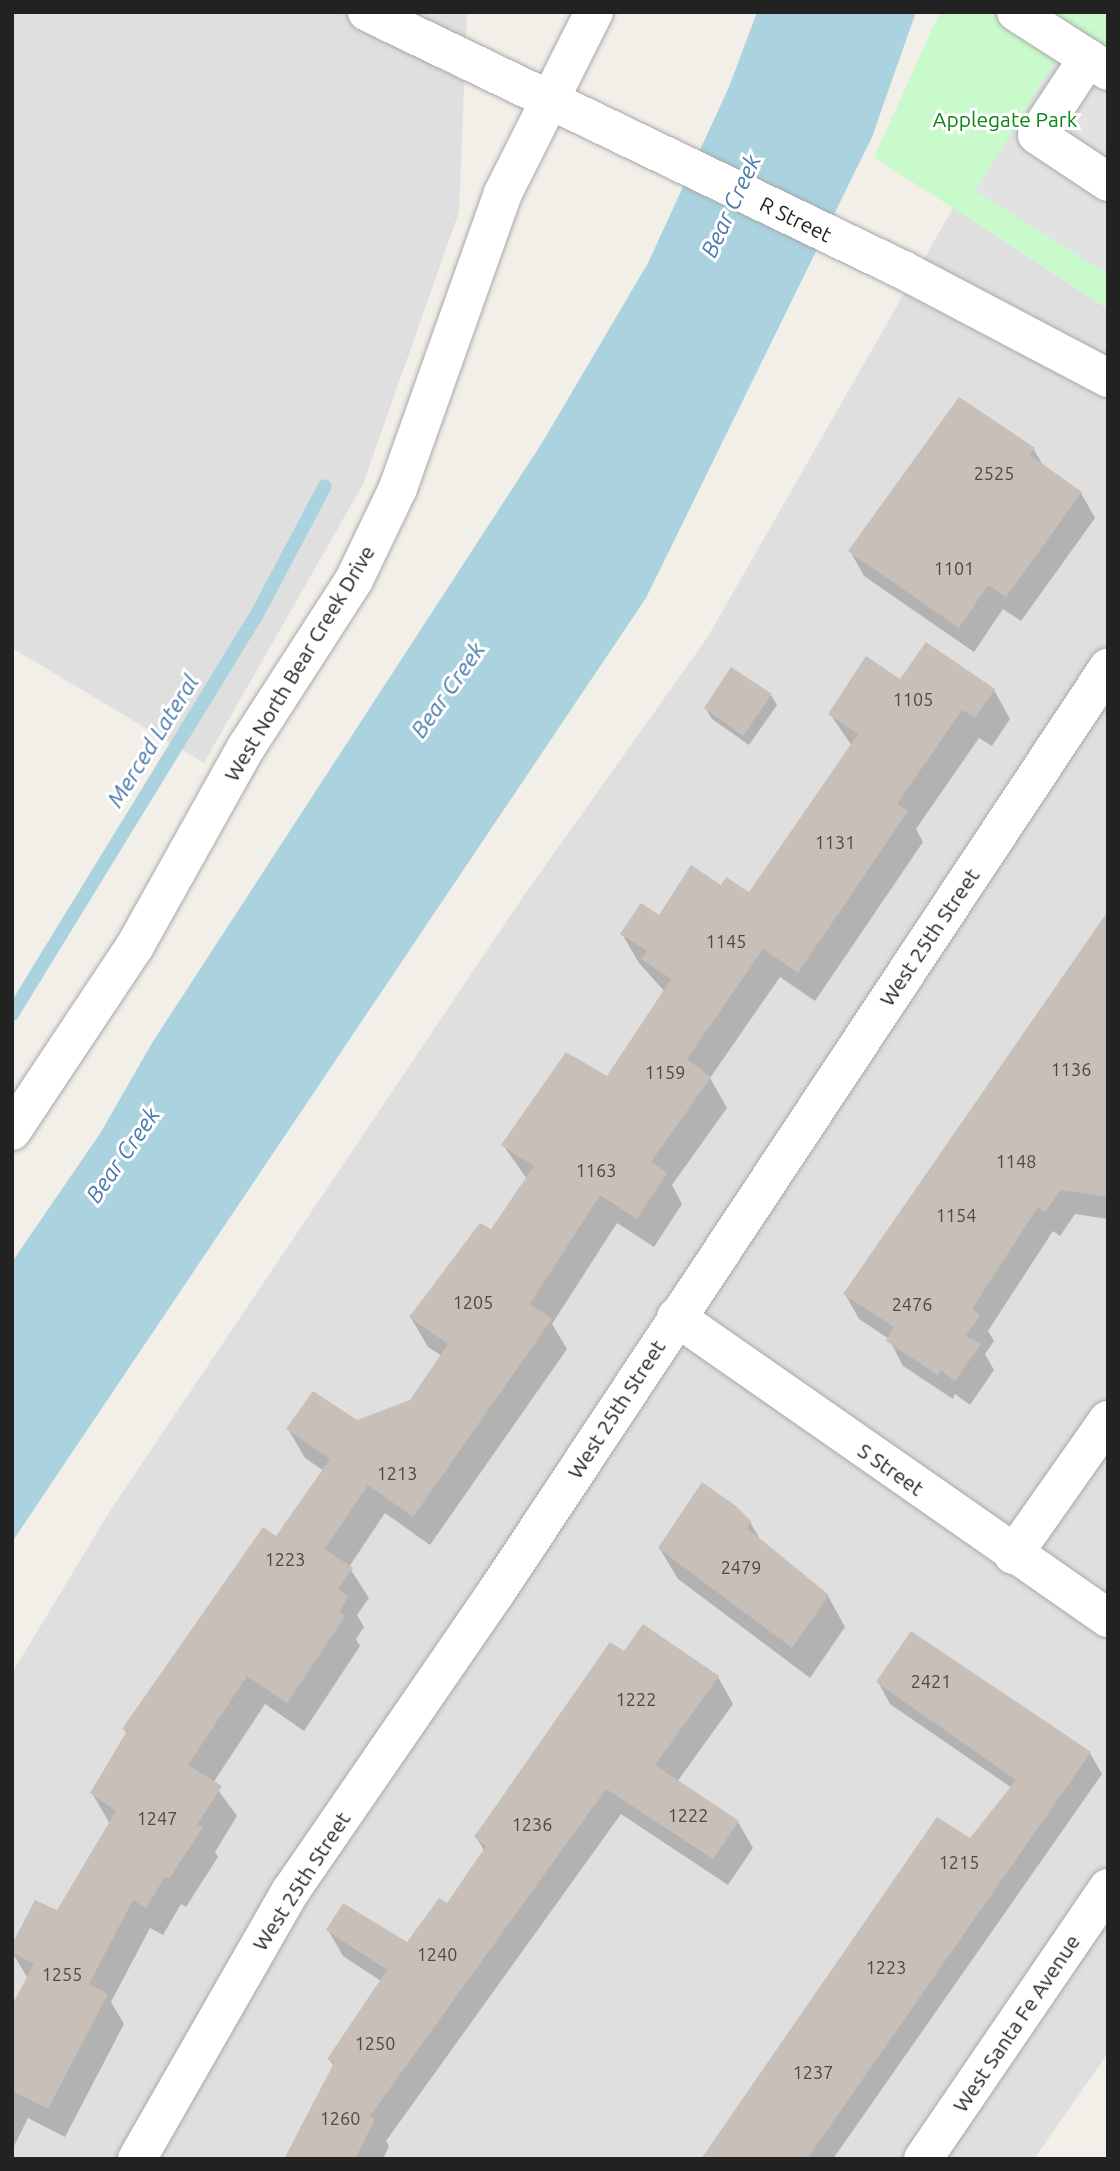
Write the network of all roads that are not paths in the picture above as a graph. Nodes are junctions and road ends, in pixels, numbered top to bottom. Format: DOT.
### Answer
graph roads {
  1 [pos="367,12"];
  2 [pos="594,12"];
  3 [pos="1016,12"];
  4 [pos="1098,64"];
  5 [pos="550,100"];
  6 [pos="1108,182"];
  7 [pos="1108,378"];
  8 [pos="1108,668"];
  9 [pos="12,1131"];
  10 [pos="676,1317"];
  11 [pos="1108,1420"];
  12 [pos="1013,1555"];
  13 [pos="1108,1618"];
  14 [pos="1108,1888"];
  15 [pos="137,2159"];
  16 [pos="923,2159"];
  1 -- 5 [label="street, R Street"];
  2 -- 5 [label="street, West North Bear Creek Drive"];
  3 -- 4 [label="street"];
  4 -- 6 [label="street"];
  5 -- 7 [label="street, R Street"];
  5 -- 9 [label="street, West North Bear Creek Drive"];
  8 -- 10 [label="street, West 25th Street"];
  10 -- 12 [label="street, S Street"];
  10 -- 15 [label="street, West 25th Street"];
  11 -- 12 [label="street"];
  12 -- 13 [label="street, S Street"];
  14 -- 16 [label="street, West Santa Fe Avenue"];
}
